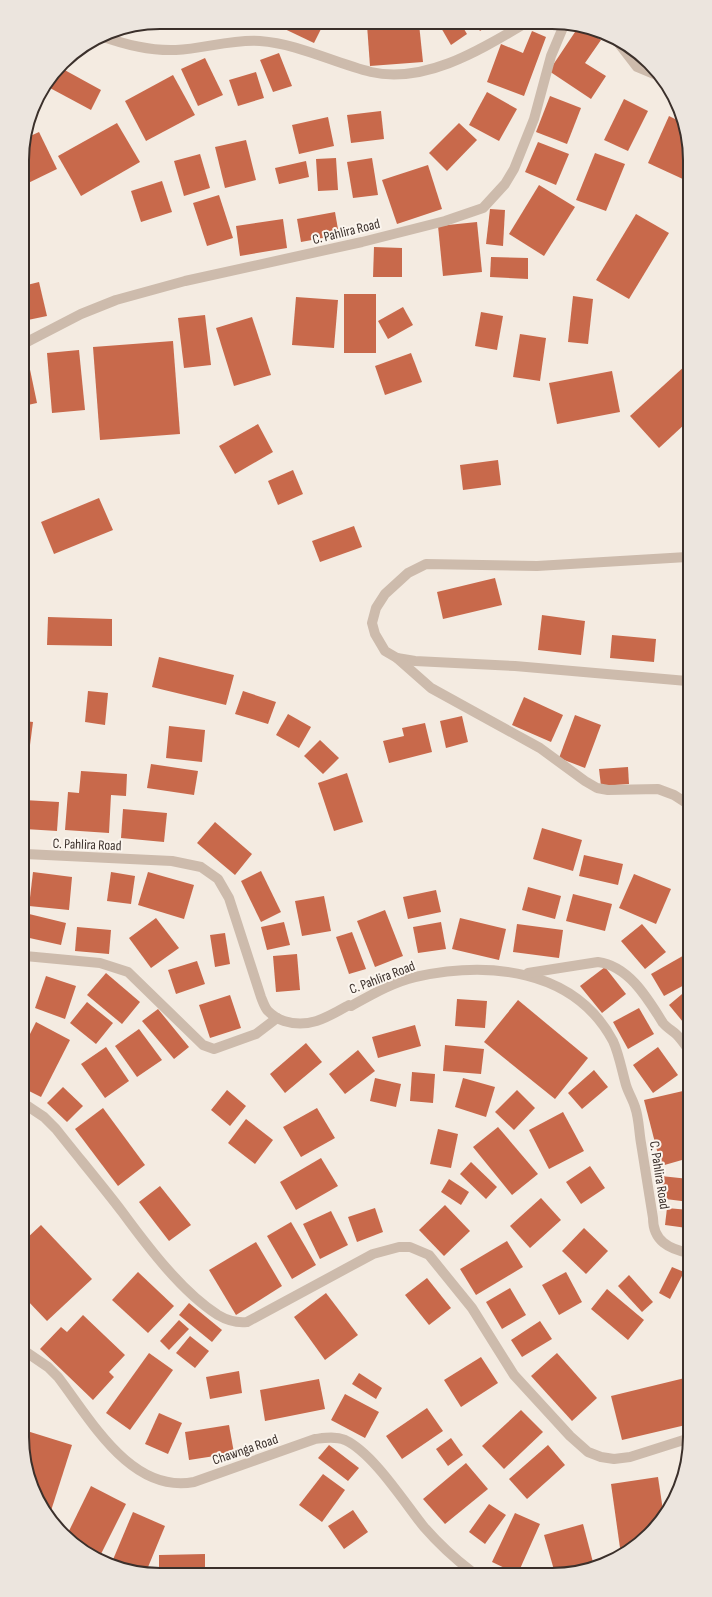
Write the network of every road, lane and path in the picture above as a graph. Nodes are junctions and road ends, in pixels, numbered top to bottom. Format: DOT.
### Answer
graph roads {
  1 [pos="515,29"];
  2 [pos="562,29"];
  3 [pos="110,39"];
  4 [pos="624,51"];
  5 [pos="649,72"];
  6 [pos="29,341"];
  7 [pos="683,557"];
  8 [pos="397,658"];
  9 [pos="683,681"];
  10 [pos="683,801"];
  11 [pos="29,854"];
  12 [pos="38,855"];
  13 [pos="29,858"];
  14 [pos="29,956"];
  15 [pos="522,974"];
  16 [pos="277,1018"];
  17 [pos="683,1042"];
  18 [pos="29,1107"];
  19 [pos="683,1251"];
  20 [pos="29,1354"];
  21 [pos="683,1440"];
  22 [pos="467,1568"];
  1 -- 3 [label="street"];
  2 -- 6 [label="street, C. Pahlira Road"];
  4 -- 5 [label="street"];
  7 -- 8 [label="street"];
  8 -- 9 [label="street"];
  8 -- 10 [label="street"];
  11 -- 12 [label="street, C. Pahlira Road"];
  12 -- 13 [label="street"];
  12 -- 16 [label="street, C. Pahlira Road"];
  14 -- 16 [label="street"];
  15 -- 16 [label="street, C. Pahlira Road"];
  15 -- 17 [label="street"];
  15 -- 19 [label="street, C. Pahlira Road"];
  18 -- 21 [label="street"];
  20 -- 22 [label="street, Chawnga Road"];
}
